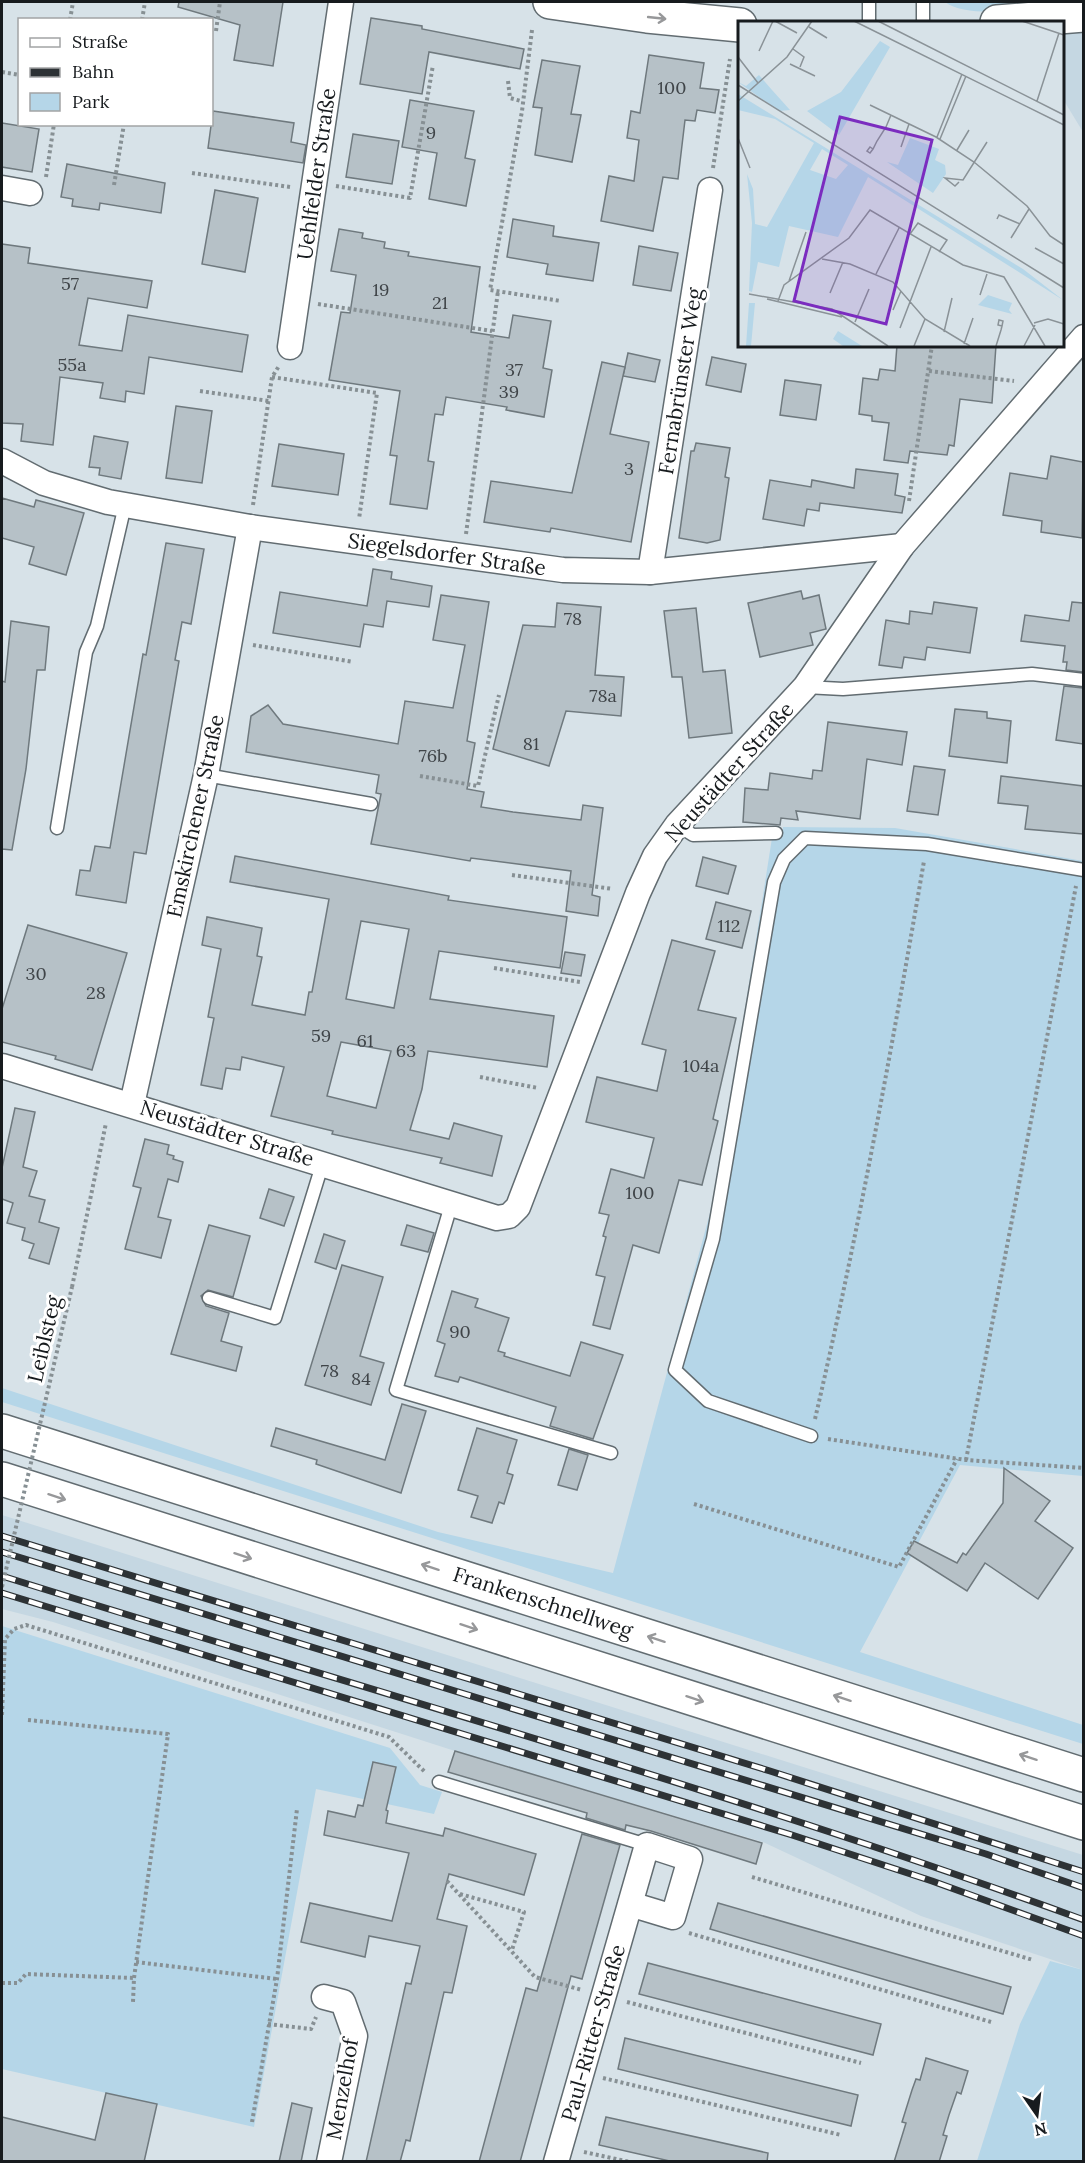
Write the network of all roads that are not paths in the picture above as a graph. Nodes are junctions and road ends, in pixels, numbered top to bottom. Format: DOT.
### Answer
graph roads {
  1 [pos="341,2"];
  2 [pos="550,2"];
  3 [pos="869,2"];
  4 [pos="923,2"];
  5 [pos="1083,15"];
  6 [pos="869,21"];
  7 [pos="923,21"];
  8 [pos="1010,21"];
  9 [pos="738,25"];
  10 [pos="2,188"];
  11 [pos="710,190"];
  12 [pos="30,192"];
  13 [pos="1083,337"];
  14 [pos="290,347"];
  15 [pos="2,460"];
  16 [pos="125,505"];
  17 [pos="250,527"];
  18 [pos="902,546"];
  19 [pos="650,572"];
  20 [pos="1083,680"];
  21 [pos="805,687"];
  22 [pos="206,775"];
  23 [pos="370,804"];
  24 [pos="677,825"];
  25 [pos="57,828"];
  26 [pos="776,833"];
  27 [pos="1081,870"];
  28 [pos="2,1066"];
  29 [pos="122,1101"];
  30 [pos="323,1162"];
  31 [pos="452,1202"];
  32 [pos="209,1298"];
  33 [pos="2,1431"];
  34 [pos="811,1436"];
  35 [pos="611,1453"];
  36 [pos="2,1479"];
  37 [pos="1083,1774"];
  38 [pos="440,1782"];
  39 [pos="1083,1822"];
  40 [pos="647,1845"];
  41 [pos="630,1904"];
  42 [pos="324,1997"];
  43 [pos="558,2154"];
  44 [pos="329,2162"];
  1 -- 14 [label="street, Uehlfelder Straße"];
  2 -- 9 [label="main road, one-way"];
  3 -- 6 [label="lane"];
  4 -- 7 [label="lane"];
  5 -- 8 [label="main road"];
  10 -- 12 [label="street"];
  11 -- 19 [label="street, Fernabrünster Weg"];
  13 -- 18 [label="street, Neustädter Straße"];
  15 -- 16 [label="street, Siegelsdorfer Straße"];
  16 -- 17 [label="street, Siegelsdorfer Straße"];
  16 -- 25 [label="lane"];
  17 -- 19 [label="street, Siegelsdorfer Straße"];
  17 -- 22 [label="street, Emskirchener Straße"];
  18 -- 19 [label="street, Siegelsdorfer Straße"];
  18 -- 21 [label="street, Neustädter Straße"];
  20 -- 21 [label="lane"];
  21 -- 24 [label="street, Neustädter Straße"];
  22 -- 23 [label="lane"];
  22 -- 29 [label="street, Emskirchener Straße"];
  24 -- 26 [label="lane"];
  24 -- 31 [label="street, Neustädter Straße"];
  27 -- 34 [label="lane"];
  28 -- 29 [label="street, Neustädter Straße"];
  29 -- 30 [label="street, Neustädter Straße"];
  30 -- 31 [label="street, Neustädter Straße"];
  30 -- 32 [label="lane"];
  31 -- 35 [label="lane"];
  37 -- 33 [label="main road, Frankenschnellweg, one-way"];
  36 -- 39 [label="main road, one-way"];
  38 -- 40 [label="lane"];
  40 -- 41 [label="street, Paul-Ritter-Straße"];
  40 -- 41 [label="street"];
  41 -- 43 [label="street, Paul-Ritter-Straße"];
  42 -- 44 [label="street, Menzelhof"];
}
